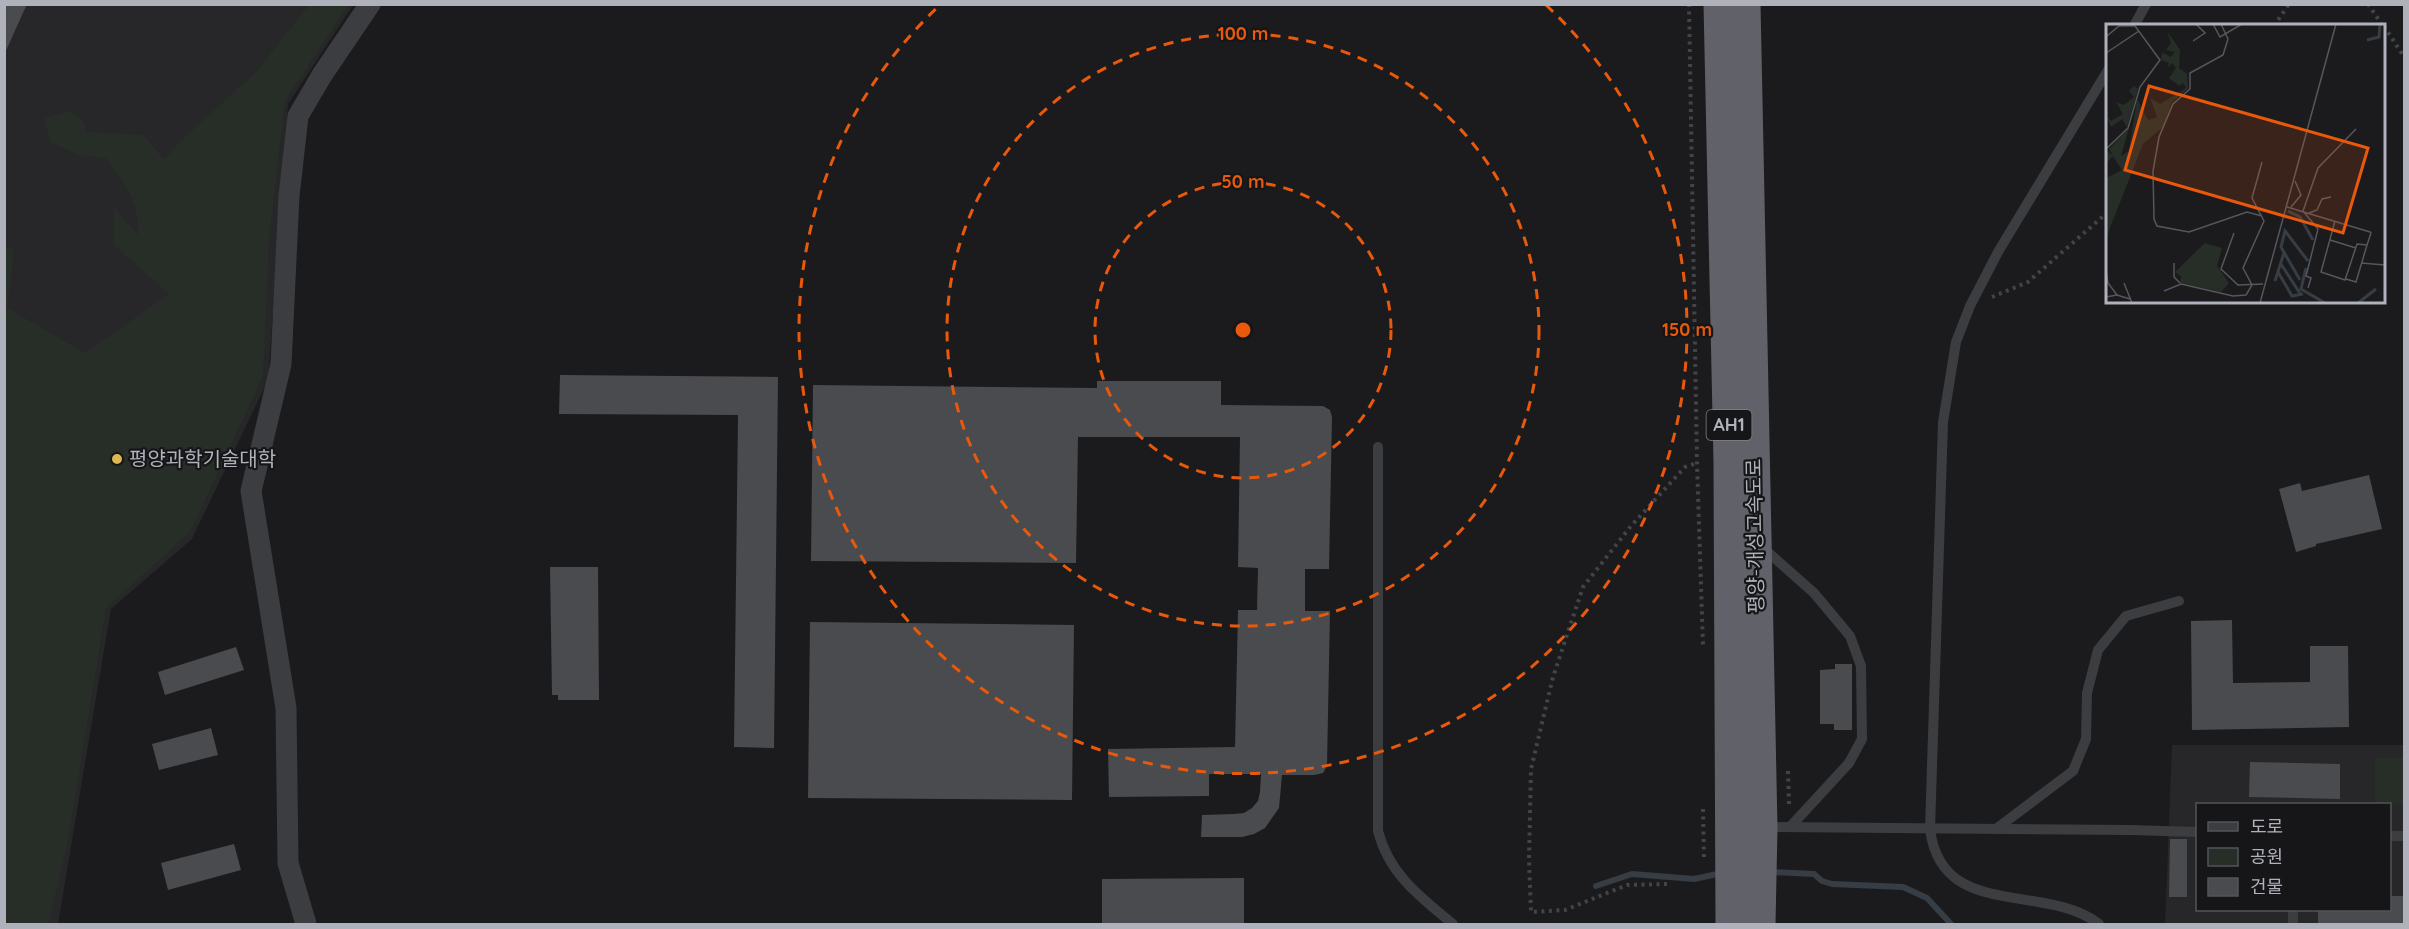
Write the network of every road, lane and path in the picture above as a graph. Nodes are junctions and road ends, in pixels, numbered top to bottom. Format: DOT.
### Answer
graph roads {
  1 [pos="370,4"];
  2 [pos="1689,4"];
  3 [pos="1720,4"];
  4 [pos="1744,4"];
  5 [pos="2146,4"];
  6 [pos="2289,4"];
  7 [pos="2368,4"];
  8 [pos="2135,24"];
  9 [pos="2275,24"];
  10 [pos="2382,24"];
  11 [pos="2385,29"];
  12 [pos="2404,57"];
  13 [pos="2106,73"];
  14 [pos="2106,214"];
  15 [pos="1970,306"];
  16 [pos="1378,447"];
  17 [pos="1697,463"];
  18 [pos="1755,541"];
  19 [pos="2179,601"];
  20 [pos="1703,647"];
  21 [pos="1704,799"];
  22 [pos="1930,829"];
  23 [pos="1996,829"];
  24 [pos="2196,832"];
  25 [pos="1749,839"];
  26 [pos="1746,879"];
  27 [pos="1667,884"];
  28 [pos="306,924"];
  29 [pos="1453,924"];
  30 [pos="1732,924"];
  31 [pos="1759,924"];
  32 [pos="2099,924"];
  1 -- 28 [label="street"];
  2 -- 17 [label="path"];
  3 -- 25 [label="highway, 평양-개성고속도로 / AH1"];
  4 -- 18 [label="highway, 평양-개성고속도로 / AH1"];
  5 -- 8 [label="lane"];
  6 -- 9 [label="path"];
  7 -- 10 [label="path"];
  11 -- 12 [label="path"];
  13 -- 15 [label="lane"];
  14 -- 15 [label="path"];
  15 -- 22 [label="lane"];
  16 -- 29 [label="lane"];
  17 -- 20 [label="path"];
  17 -- 27 [label="path"];
  18 -- 25 [label="highway, 평양-개성고속도로 / AH1"];
  18 -- 25 [label="lane"];
  19 -- 23 [label="lane"];
  21 -- 25 [label="path"];
  22 -- 23 [label="lane"];
  22 -- 25 [label="lane"];
  22 -- 32 [label="lane"];
  23 -- 24 [label="lane"];
  25 -- 26 [label="highway, 평양-개성고속도로 / AH1"];
  26 -- 30 [label="highway, 평양-개성고속도로 / AH1"];
  26 -- 31 [label="highway, 평양-개성고속도로 / AH1"];
}
